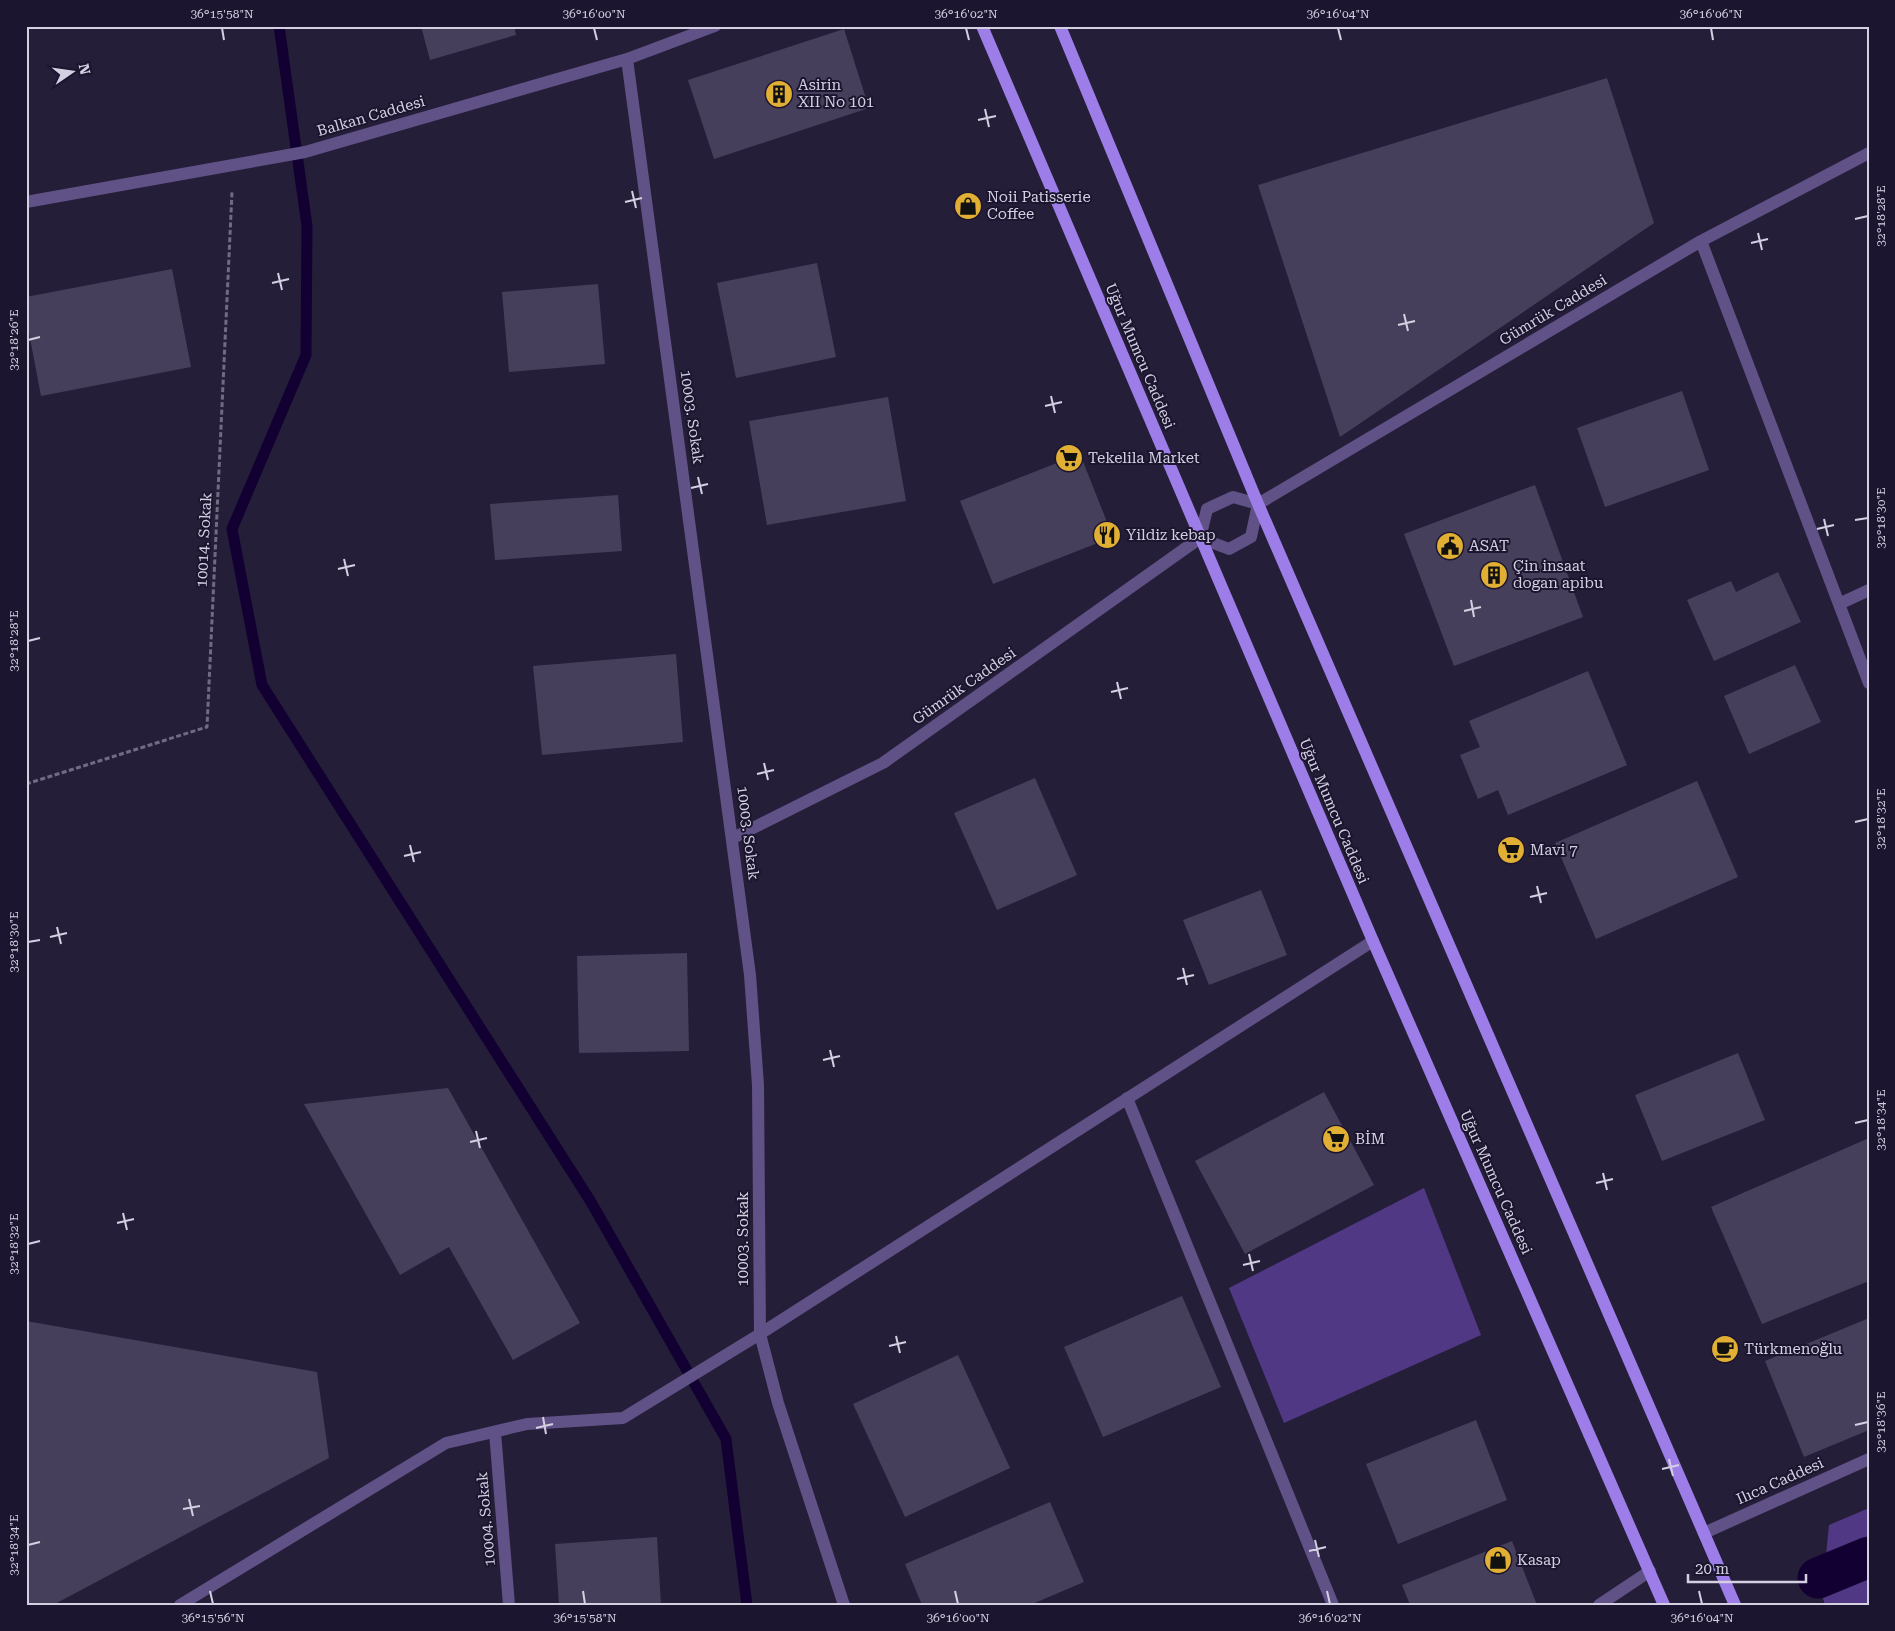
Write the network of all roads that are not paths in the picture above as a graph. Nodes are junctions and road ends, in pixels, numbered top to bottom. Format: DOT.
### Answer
graph roads {
  1 [pos="715,26"];
  2 [pos="982,26"];
  3 [pos="1060,26"];
  4 [pos="628,59"];
  5 [pos="1869,153"];
  6 [pos="26,202"];
  7 [pos="1701,241"];
  8 [pos="1258,504"];
  9 [pos="1200,538"];
  10 [pos="1869,590"];
  11 [pos="1839,604"];
  12 [pos="1869,683"];
  13 [pos="733,838"];
  14 [pos="1373,942"];
  15 [pos="1127,1098"];
  16 [pos="760,1334"];
  17 [pos="496,1432"];
  18 [pos="1869,1459"];
  19 [pos="1704,1533"];
  20 [pos="1650,1571"];
  21 [pos="180,1605"];
  22 [pos="509,1605"];
  23 [pos="844,1605"];
  24 [pos="1333,1605"];
  25 [pos="1599,1605"];
  26 [pos="1664,1605"];
  27 [pos="1735,1605"];
  1 -- 4 [label="street, Balkan Caddesi"];
  2 -- 9 [label="main road, Uğur Mumcu Caddesi"];
  3 -- 8 [label="main road"];
  4 -- 6 [label="street, Balkan Caddesi"];
  4 -- 13 [label="street, 10003. Sokak"];
  5 -- 7 [label="street, Gümrük Caddesi"];
  7 -- 8 [label="street, Gümrük Caddesi"];
  7 -- 11 [label="street"];
  8 -- 9 [label="street"];
  8 -- 9 [label="street"];
  8 -- 19 [label="main road"];
  9 -- 13 [label="street, Gümrük Caddesi"];
  9 -- 14 [label="main road, Uğur Mumcu Caddesi"];
  10 -- 11 [label="street"];
  11 -- 12 [label="street"];
  13 -- 16 [label="street, 10003. Sokak"];
  14 -- 15 [label="street"];
  14 -- 20 [label="main road, Uğur Mumcu Caddesi"];
  15 -- 16 [label="street"];
  15 -- 24 [label="street"];
  16 -- 17 [label="street"];
  16 -- 23 [label="street, 10003. Sokak"];
  17 -- 21 [label="street"];
  17 -- 22 [label="street, 10004. Sokak"];
  18 -- 19 [label="street, Ilıca Caddesi"];
  19 -- 27 [label="main road"];
  20 -- 25 [label="street"];
  20 -- 26 [label="main road, Uğur Mumcu Caddesi"];
}
